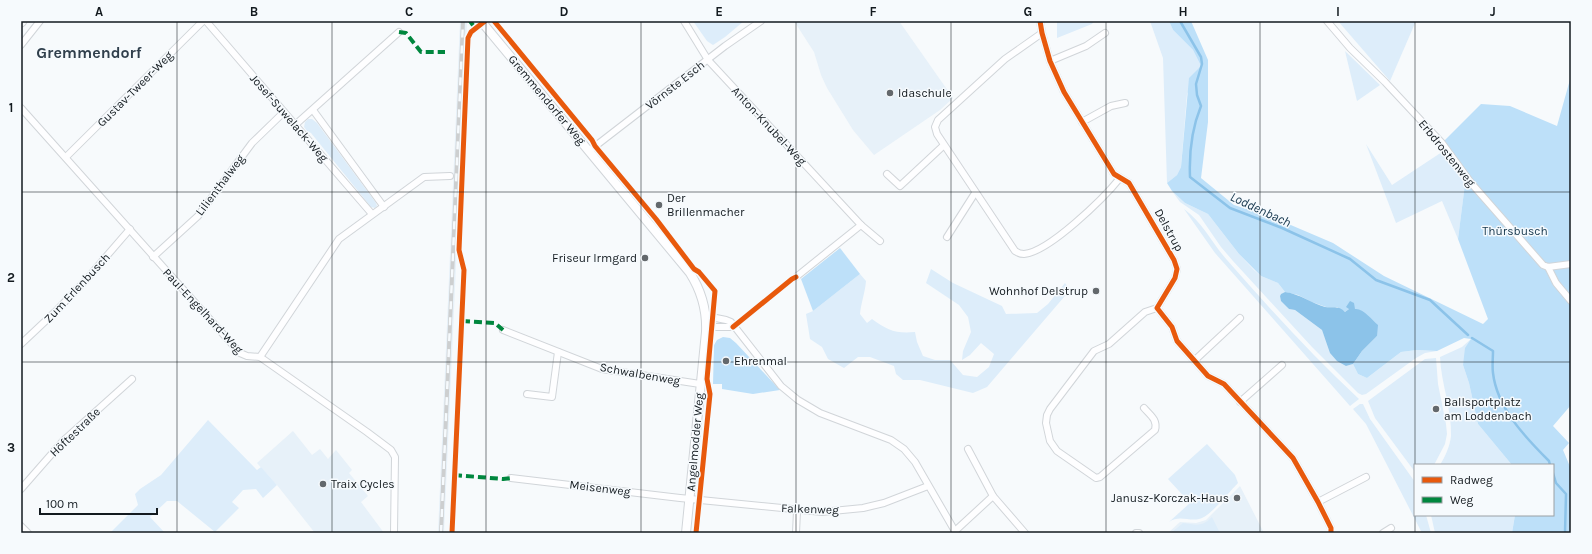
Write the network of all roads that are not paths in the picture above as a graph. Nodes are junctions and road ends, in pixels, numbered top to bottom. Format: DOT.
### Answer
graph roads {
  1 [pos="40,21"];
  2 [pos="204,21"];
  3 [pos="481,21"];
  4 [pos="684,21"];
  5 [pos="761,21"];
  6 [pos="1040,21"];
  7 [pos="1327,21"];
  8 [pos="399,32"];
  9 [pos="1042,33"];
  10 [pos="1105,33"];
  11 [pos="21,45"];
  12 [pos="708,60"];
  13 [pos="1050,61"];
  14 [pos="1125,103"];
  15 [pos="21,108"];
  16 [pos="313,110"];
  17 [pos="284,112"];
  18 [pos="1082,122"];
  19 [pos="295,125"];
  20 [pos="943,146"];
  21 [pos="589,151"];
  22 [pos="66,157"];
  23 [pos="888,174"];
  24 [pos="450,176"];
  25 [pos="1120,178"];
  26 [pos="976,193"];
  27 [pos="384,207"];
  28 [pos="372,214"];
  29 [pos="861,225"];
  30 [pos="130,229"];
  31 [pos="947,237"];
  32 [pos="880,241"];
  33 [pos="153,257"];
  34 [pos="1571,264"];
  35 [pos="1548,267"];
  36 [pos="796,277"];
  37 [pos="1571,301"];
  38 [pos="1157,308"];
  39 [pos="706,316"];
  40 [pos="1240,318"];
  41 [pos="706,327"];
  42 [pos="733,327"];
  43 [pos="503,330"];
  44 [pos="21,344"];
  45 [pos="558,352"];
  46 [pos="260,357"];
  47 [pos="1195,360"];
  48 [pos="1282,365"];
  49 [pos="132,379"];
  50 [pos="700,384"];
  51 [pos="527,394"];
  52 [pos="1240,402"];
  53 [pos="1144,408"];
  54 [pos="968,449"];
  55 [pos="511,478"];
  56 [pos="1366,478"];
  57 [pos="928,486"];
  58 [pos="21,489"];
  59 [pos="993,496"];
  60 [pos="689,498"];
  61 [pos="1318,502"];
  62 [pos="797,511"];
  63 [pos="21,526"];
  64 [pos="1392,528"];
  65 [pos="956,532"];
  66 [pos="28,533"];
  67 [pos="394,533"];
  68 [pos="686,533"];
  69 [pos="796,533"];
  70 [pos="1025,533"];
  71 [pos="1136,533"];
  72 [pos="1139,533"];
  73 [pos="1331,533"];
  74 [pos="1383,533"];
  1 -- 11 [label="street"];
  2 -- 17 [label="street, Josef-Suwelack-Weg"];
  2 -- 22 [label="street, Gustav-Tweer-Weg"];
  3 -- 21 [label="street, Gremmendorfer Weg"];
  4 -- 12 [label="street, Anton-Knubel-Weg"];
  5 -- 12 [label="street, Vörnste Esch"];
  6 -- 9 [label="street, Delstrup"];
  7 -- 35 [label="street, Erbdrostenweg"];
  8 -- 16 [label="street"];
  9 -- 13 [label="street, Delstrup"];
  9 -- 20 [label="street"];
  10 -- 13 [label="street"];
  12 -- 21 [label="street, Vörnste Esch"];
  12 -- 29 [label="street, Anton-Knubel-Weg"];
  13 -- 18 [label="street, Delstrup"];
  14 -- 18 [label="street"];
  15 -- 22 [label="street, Paul-Engelhard-Weg"];
  16 -- 19 [label="street"];
  16 -- 27 [label="street, Josef-Suwelack-Weg"];
  17 -- 19 [label="street, Josef-Suwelack-Weg"];
  17 -- 33 [label="street, Lilienthalweg"];
  18 -- 25 [label="street, Delstrup"];
  19 -- 28 [label="street, Josef-Suwelack-Weg"];
  20 -- 23 [label="street"];
  20 -- 26 [label="street"];
  21 -- 39 [label="street, Gremmendorfer Weg"];
  22 -- 30 [label="street, Paul-Engelhard-Weg"];
  24 -- 27 [label="street"];
  25 -- 26 [label="street"];
  25 -- 38 [label="street, Delstrup"];
  26 -- 31 [label="street"];
  27 -- 28 [label="street"];
  28 -- 46 [label="street"];
  29 -- 32 [label="street, Anton-Knubel-Weg"];
  29 -- 36 [label="street"];
  30 -- 33 [label="street, Paul-Engelhard-Weg"];
  30 -- 44 [label="street, Zum Erlenbusch"];
  33 -- 46 [label="street, Paul-Engelhard-Weg"];
  34 -- 35 [label="street"];
  35 -- 37 [label="street, Erbdrostenweg"];
  38 -- 47 [label="street"];
  38 -- 53 [label="street"];
  39 -- 41 [label="street, Gremmendorfer Weg"];
  39 -- 42 [label="street"];
  40 -- 47 [label="street"];
  41 -- 42 [label="street"];
  41 -- 50 [label="street, Angelmodder Weg"];
  42 -- 57 [label="street"];
  43 -- 45 [label="street, Schwalbenweg"];
  45 -- 50 [label="street, Schwalbenweg"];
  45 -- 51 [label="street"];
  46 -- 67 [label="street, Paul-Engelhard-Weg"];
  47 -- 52 [label="street"];
  48 -- 52 [label="street"];
  49 -- 58 [label="street, Höftestraße"];
  50 -- 60 [label="street, Angelmodder Weg"];
  52 -- 61 [label="street"];
  54 -- 59 [label="street"];
  55 -- 60 [label="street, Meisenweg"];
  56 -- 61 [label="street"];
  57 -- 62 [label="street, Falkenweg"];
  57 -- 65 [label="street"];
  59 -- 65 [label="street"];
  59 -- 70 [label="street"];
  60 -- 62 [label="street, Falkenweg"];
  60 -- 68 [label="street, Angelmodder Weg"];
  61 -- 73 [label="street"];
  62 -- 69 [label="street"];
  63 -- 66 [label="street"];
  64 -- 74 [label="street"];
  71 -- 72 [label="street"];
}
